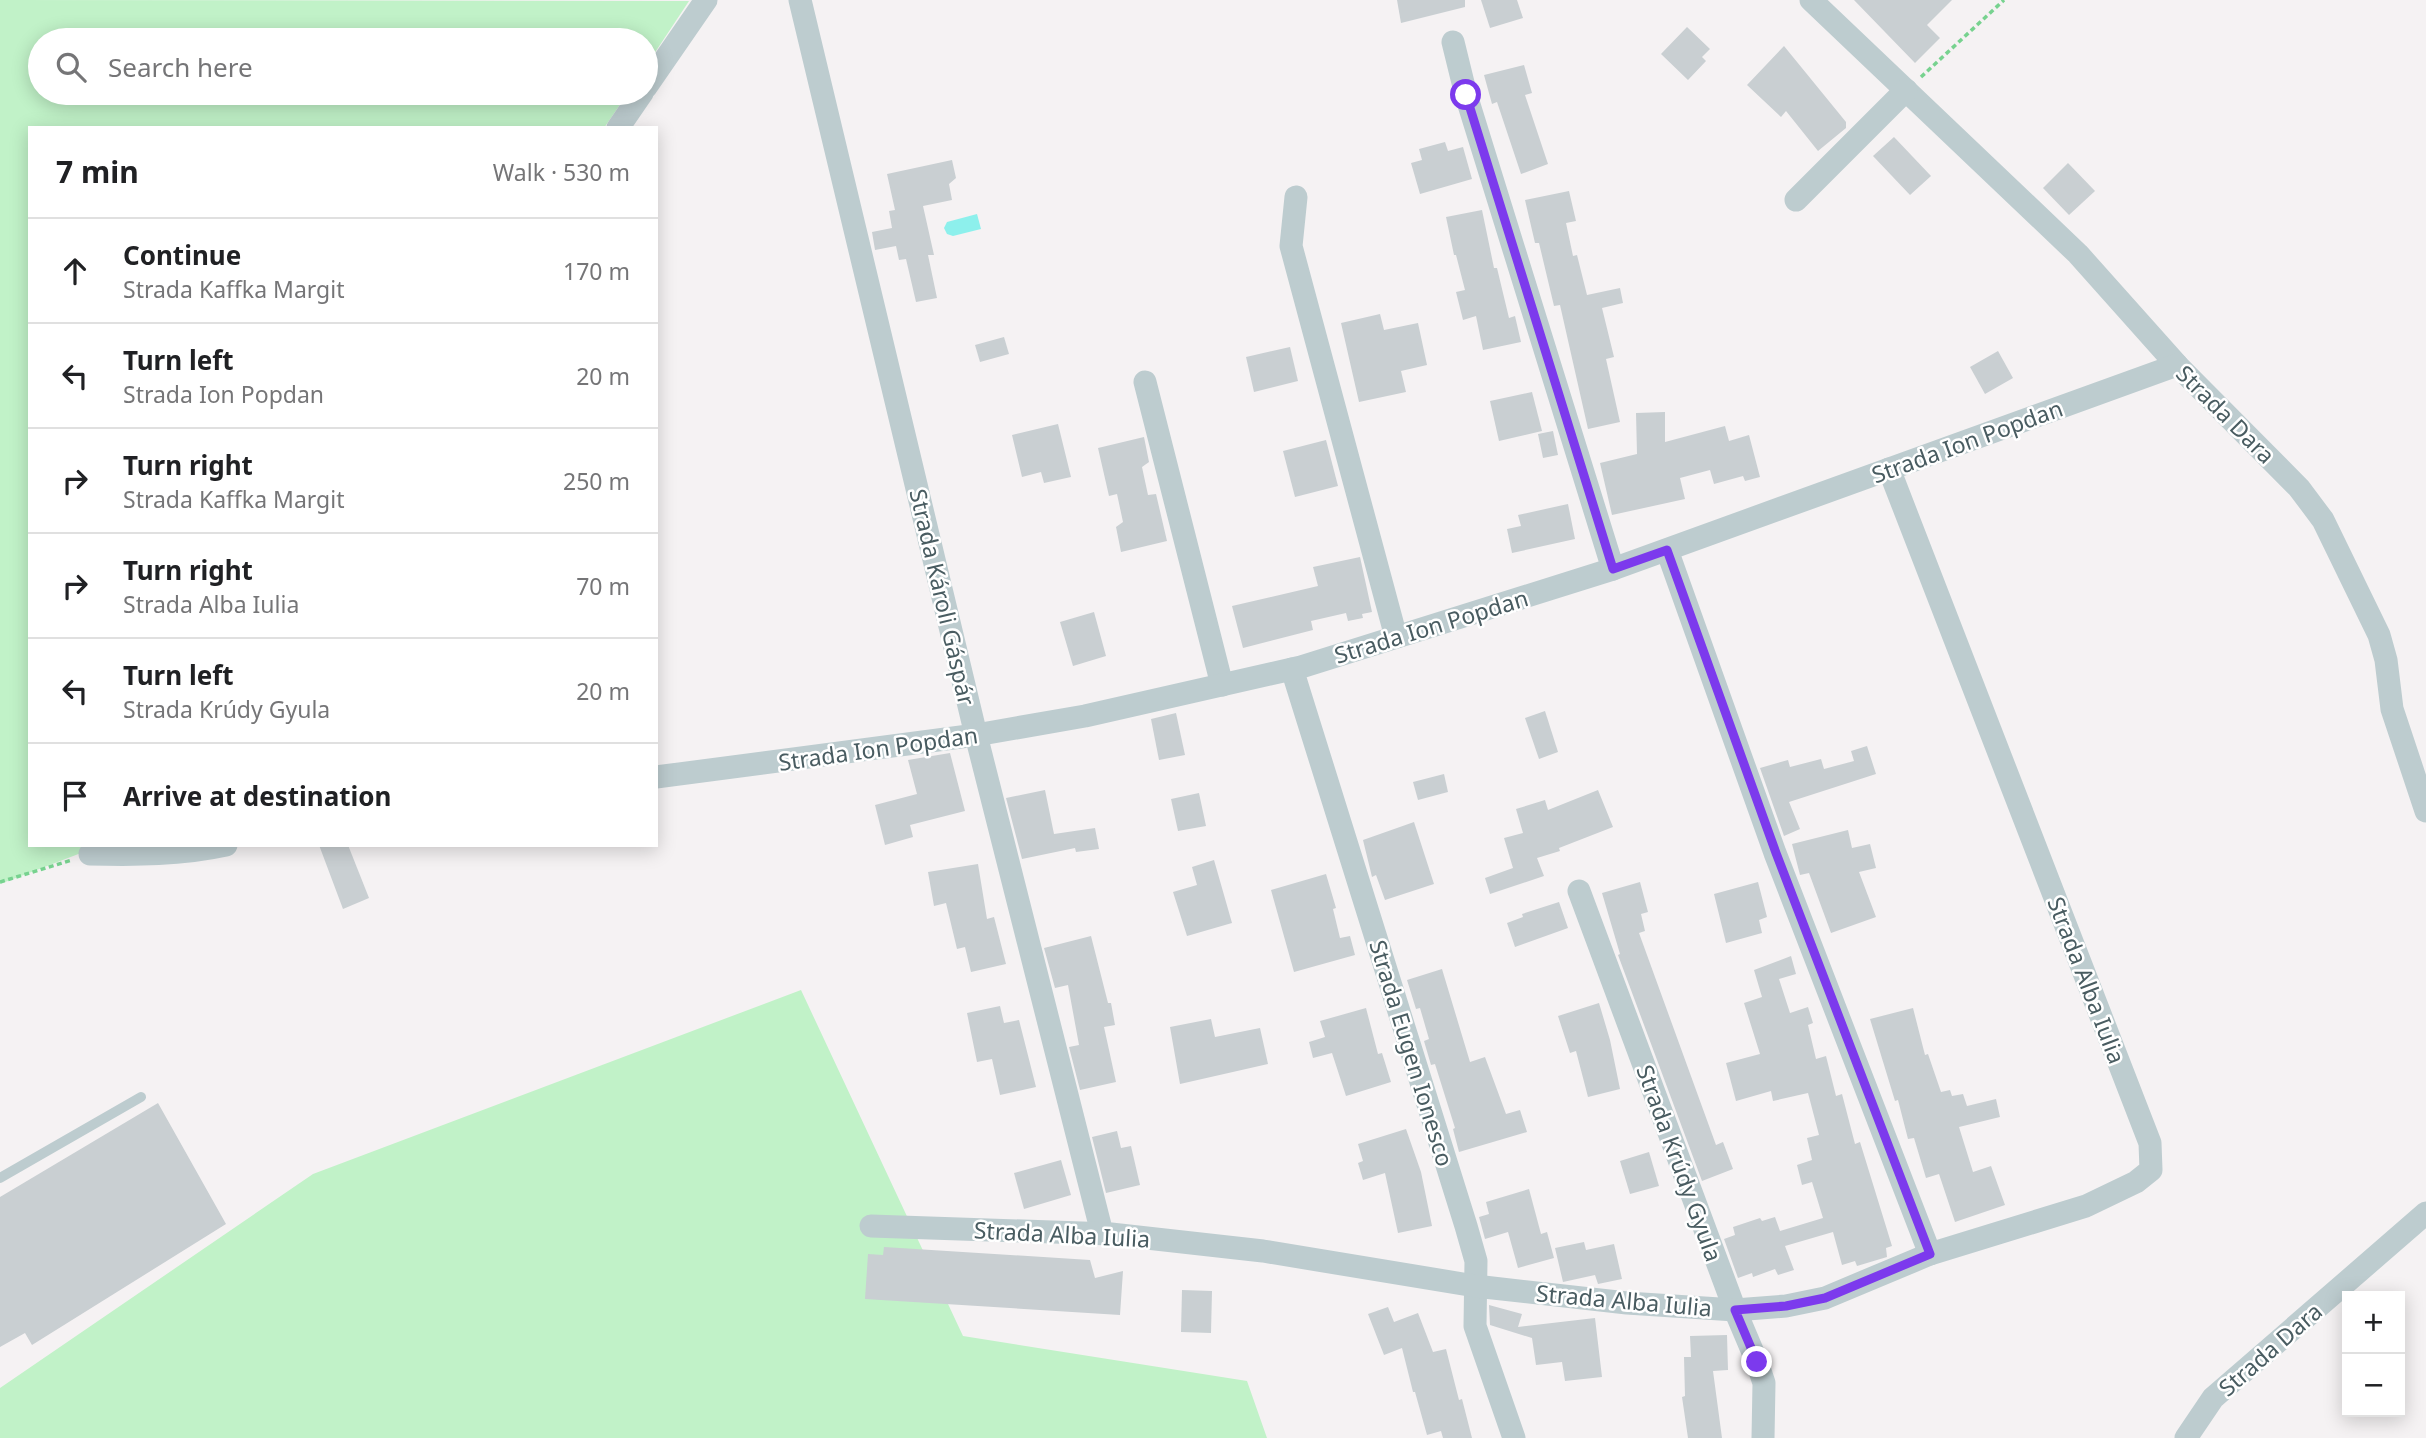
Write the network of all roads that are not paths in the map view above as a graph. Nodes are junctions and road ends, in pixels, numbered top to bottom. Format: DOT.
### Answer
graph roads {
  1 [pos="706,0"];
  2 [pos="800,0"];
  3 [pos="1811,0"];
  4 [pos="1453,42"];
  5 [pos="658,70"];
  6 [pos="1906,90"];
  7 [pos="634,105"];
  8 [pos="619,126"];
  9 [pos="1296,197"];
  10 [pos="1796,200"];
  11 [pos="2177,365"];
  12 [pos="1145,382"];
  13 [pos="1889,469"];
  14 [pos="1667,550"];
  15 [pos="1613,569"];
  16 [pos="1396,637"];
  17 [pos="1292,669"];
  18 [pos="1222,685"];
  19 [pos="976,735"];
  20 [pos="658,777"];
  21 [pos="2426,811"];
  22 [pos="213,847"];
  23 [pos="94,850"];
  24 [pos="1579,891"];
  25 [pos="141,1097"];
  26 [pos="0,1178"];
  27 [pos="2426,1213"];
  28 [pos="871,1226"];
  29 [pos="1102,1233"];
  30 [pos="1930,1254"];
  31 [pos="1475,1286"];
  32 [pos="1735,1310"];
  33 [pos="1514,1438"];
  34 [pos="1763,1438"];
  35 [pos="2186,1438"];
  1 -- 5 [label="street"];
  2 -- 19 [label="street, Strada Károli Gáspár"];
  3 -- 6 [label="street, Strada Dara"];
  4 -- 15 [label="street"];
  6 -- 10 [label="street"];
  6 -- 11 [label="street, Strada Dara"];
  7 -- 8 [label="street"];
  9 -- 16 [label="street"];
  11 -- 13 [label="street, Strada Ion Popdan"];
  11 -- 21 [label="street, Strada Dara"];
  12 -- 18 [label="street"];
  13 -- 14 [label="street, Strada Ion Popdan"];
  13 -- 30 [label="street, Strada Alba Iulia"];
  14 -- 15 [label="street, Strada Ion Popdan"];
  14 -- 30 [label="street"];
  15 -- 16 [label="street, Strada Ion Popdan"];
  16 -- 17 [label="street, Strada Ion Popdan"];
  17 -- 18 [label="street, Strada Ion Popdan"];
  17 -- 31 [label="street, Strada Eugen Ionesco"];
  18 -- 19 [label="street, Strada Ion Popdan"];
  19 -- 20 [label="street, Strada Ion Popdan"];
  19 -- 29 [label="street, Strada Károli Gáspár"];
  22 -- 23 [label="street"];
  24 -- 32 [label="street, Strada Krúdy Gyula"];
  25 -- 26 [label="lane"];
  27 -- 35 [label="street, Strada Dara"];
  28 -- 29 [label="street, Strada Alba Iulia"];
  29 -- 31 [label="street, Strada Alba Iulia"];
  30 -- 32 [label="street, Strada Alba Iulia"];
  31 -- 32 [label="street, Strada Alba Iulia"];
  31 -- 33 [label="street, Strada Eugen Ionesco"];
  32 -- 34 [label="street, Strada Krúdy Gyula"];
}
